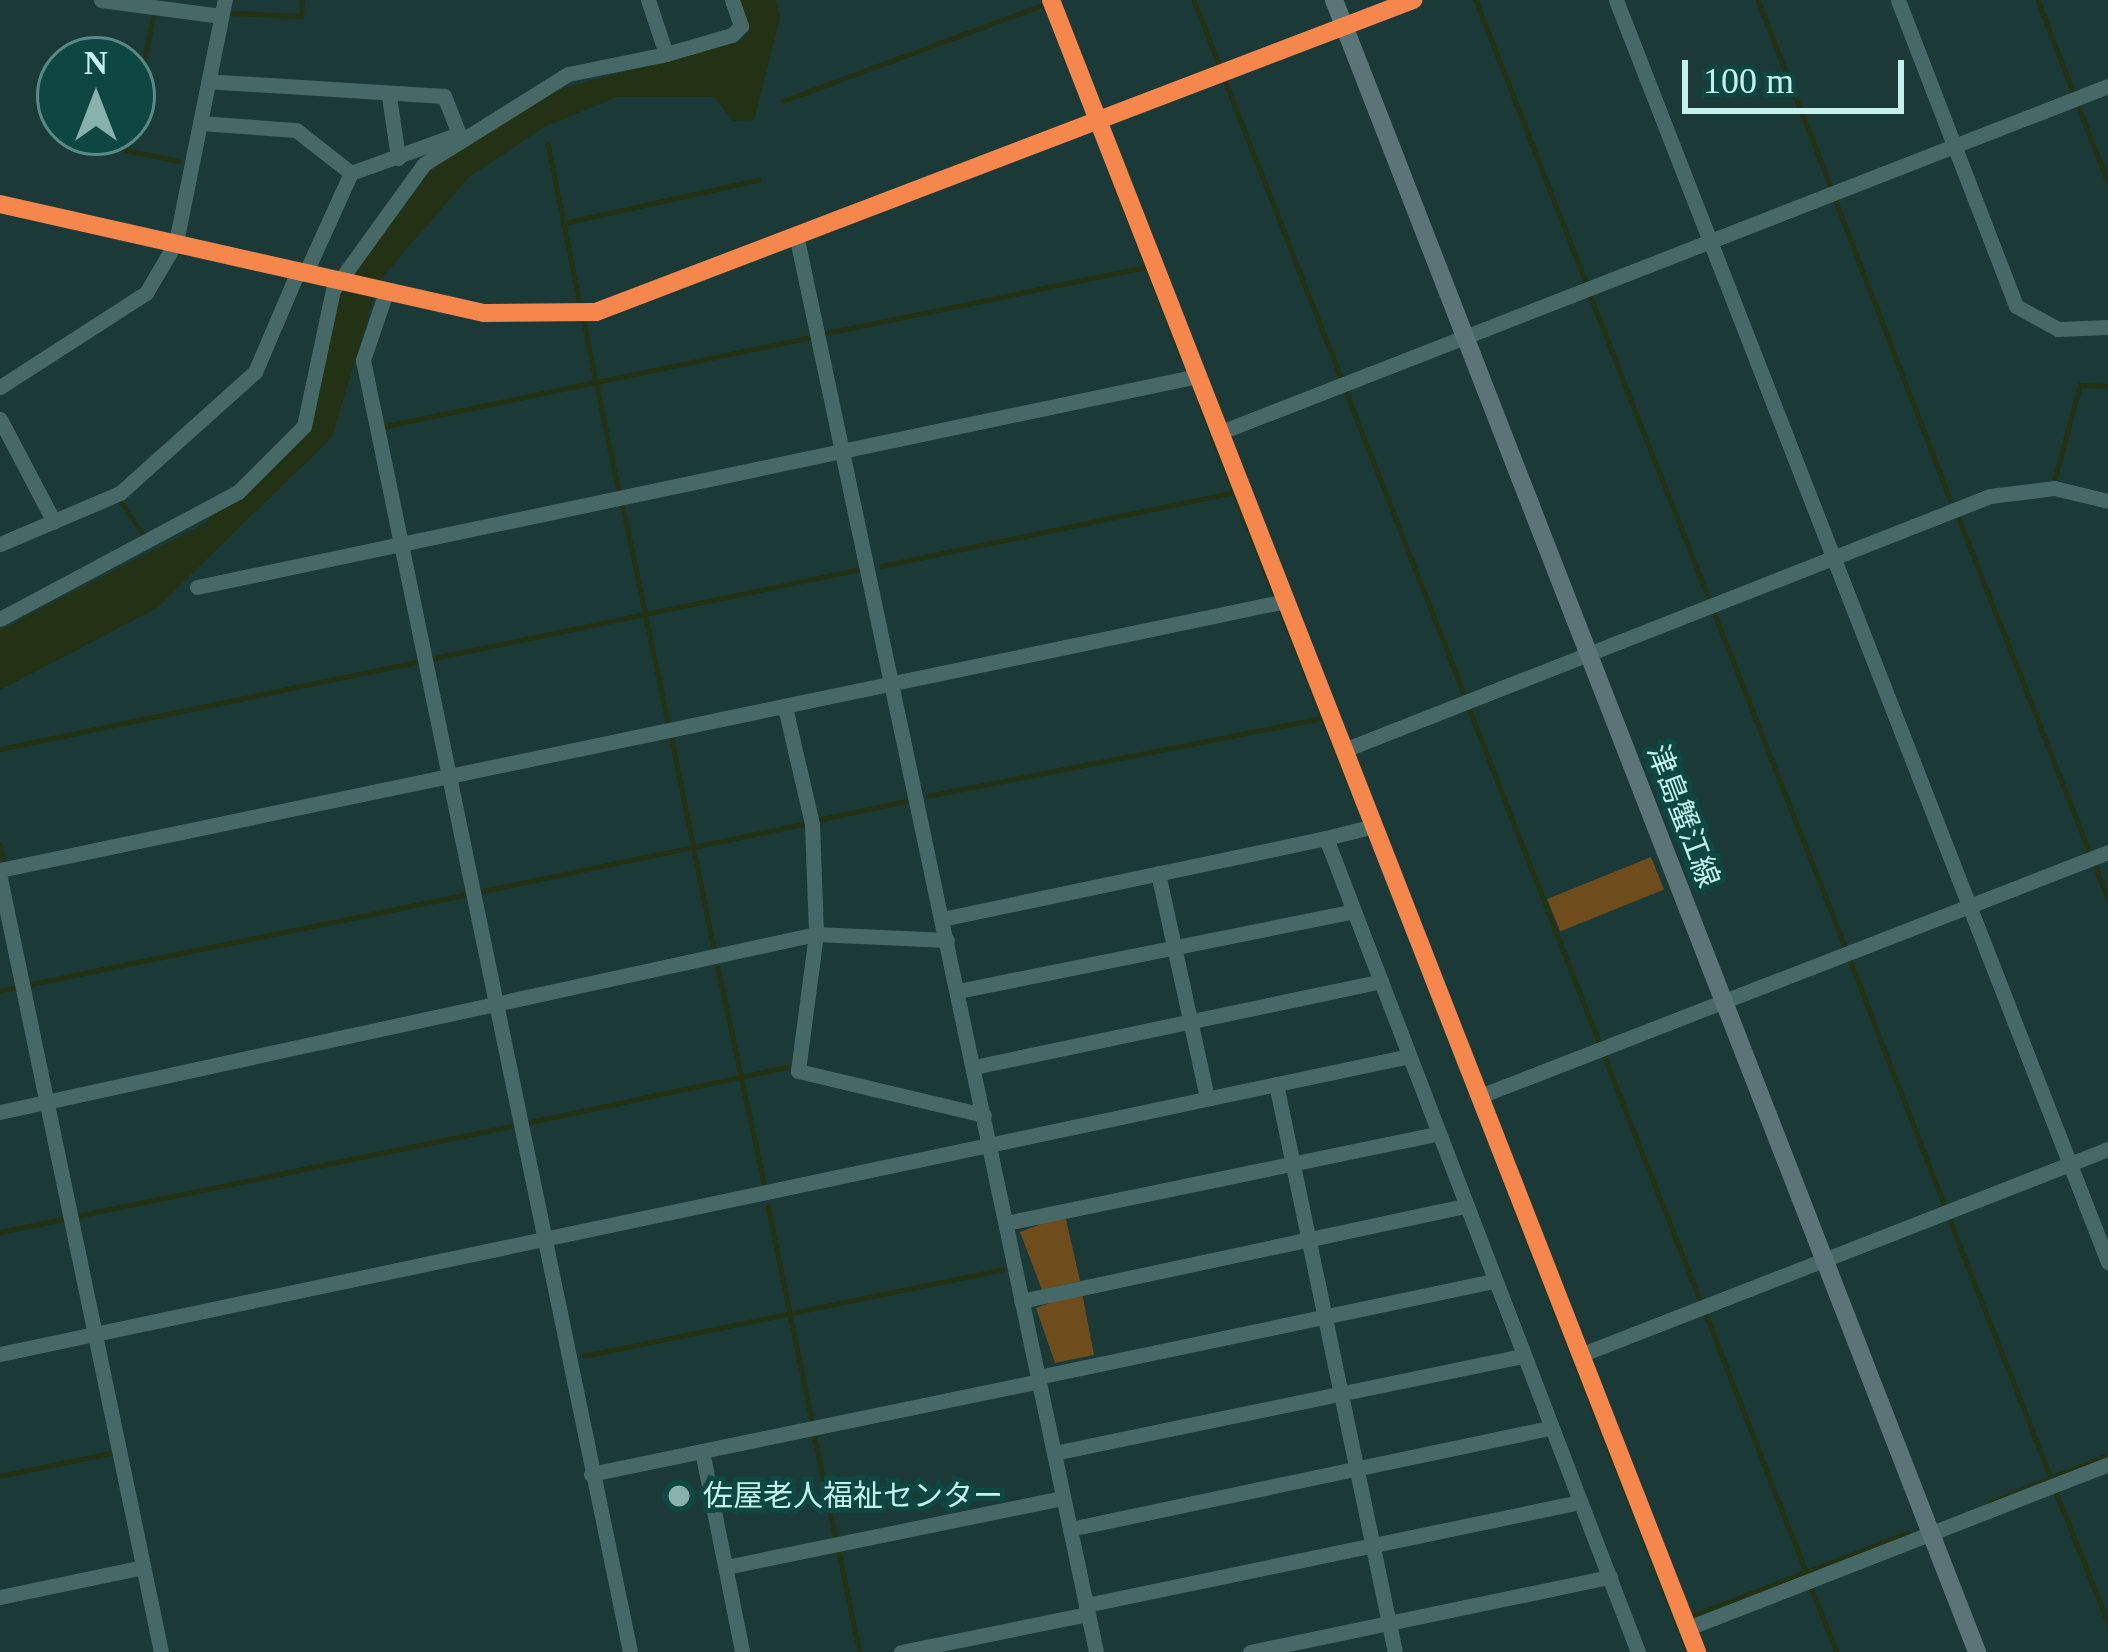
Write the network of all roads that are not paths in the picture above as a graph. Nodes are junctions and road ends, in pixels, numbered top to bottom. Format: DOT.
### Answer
graph roads {
  1 [pos="101,0"];
  2 [pos="648,0"];
  3 [pos="732,0"];
  4 [pos="1051,0"];
  5 [pos="1334,0"];
  6 [pos="1413,0"];
  7 [pos="1616,0"];
  8 [pos="1898,0"];
  9 [pos="223,8"];
  10 [pos="1345,27"];
  11 [pos="666,54"];
  12 [pos="208,81"];
  13 [pos="2108,86"];
  14 [pos="389,96"];
  15 [pos="1099,121"];
  16 [pos="200,123"];
  17 [pos="459,134"];
  18 [pos="1953,146"];
  19 [pos="398,158"];
  20 [pos="351,173"];
  21 [pos="0,204"];
  22 [pos="797,239"];
  23 [pos="1709,241"];
  24 [pos="176,242"];
  25 [pos="302,272"];
  26 [pos="340,280"];
  27 [pos="384,292"];
  28 [pos="2108,327"];
  29 [pos="1465,336"];
  30 [pos="1193,377"];
  31 [pos="0,386"];
  32 [pos="0,419"];
  33 [pos="1221,432"];
  34 [pos="844,451"];
  35 [pos="2108,501"];
  36 [pos="54,522"];
  37 [pos="0,544"];
  38 [pos="400,544"];
  39 [pos="1833,557"];
  40 [pos="197,587"];
  41 [pos="1280,602"];
  42 [pos="0,619"];
  43 [pos="1588,655"];
  44 [pos="892,683"];
  45 [pos="785,707"];
  46 [pos="1344,750"];
  47 [pos="447,776"];
  48 [pos="1370,827"];
  49 [pos="1326,838"];
  50 [pos="2108,852"];
  51 [pos="1158,873"];
  52 [pos="0,874"];
  53 [pos="1970,906"];
  54 [pos="1353,910"];
  55 [pos="942,919"];
  56 [pos="816,934"];
  57 [pos="947,940"];
  58 [pos="1174,948"];
  59 [pos="1381,981"];
  60 [pos="958,991"];
  61 [pos="1723,1002"];
  62 [pos="496,1008"];
  63 [pos="1190,1021"];
  64 [pos="1408,1056"];
  65 [pos="974,1067"];
  66 [pos="1276,1084"];
  67 [pos="1480,1096"];
  68 [pos="1208,1098"];
  69 [pos="47,1102"];
  70 [pos="0,1112"];
  71 [pos="984,1115"];
  72 [pos="1436,1133"];
  73 [pos="990,1144"];
  74 [pos="2108,1149"];
  75 [pos="1293,1163"];
  76 [pos="2070,1163"];
  77 [pos="1465,1206"];
  78 [pos="1006,1222"];
  79 [pos="1308,1237"];
  80 [pos="542,1242"];
  81 [pos="1824,1261"];
  82 [pos="2108,1262"];
  83 [pos="1493,1281"];
  84 [pos="1022,1301"];
  85 [pos="1325,1315"];
  86 [pos="94,1335"];
  87 [pos="0,1354"];
  88 [pos="1580,1355"];
  89 [pos="1523,1356"];
  90 [pos="1039,1379"];
  91 [pos="1341,1392"];
  92 [pos="1551,1428"];
  93 [pos="703,1450"];
  94 [pos="1054,1453"];
  95 [pos="2108,1464"];
  96 [pos="1356,1468"];
  97 [pos="591,1474"];
  98 [pos="1064,1498"];
  99 [pos="1580,1502"];
  100 [pos="1070,1529"];
  101 [pos="1930,1533"];
  102 [pos="1372,1546"];
  103 [pos="143,1567"];
  104 [pos="726,1567"];
  105 [pos="1610,1577"];
  106 [pos="0,1597"];
  107 [pos="1087,1610"];
  108 [pos="1388,1623"];
  109 [pos="1688,1628"];
  110 [pos="1633,1651"];
  111 [pos="161,1652"];
  112 [pos="630,1652"];
  113 [pos="742,1652"];
  114 [pos="901,1652"];
  115 [pos="1096,1652"];
  116 [pos="1250,1652"];
  117 [pos="1394,1652"];
  118 [pos="1697,1652"];
  119 [pos="1977,1652"];
  1 -- 9 [label="street"];
  2 -- 11 [label="street"];
  3 -- 11 [label="street"];
  4 -- 15 [label="street"];
  5 -- 10 [label="main road, 津島蟹江線"];
  6 -- 10 [label="street"];
  7 -- 23 [label="street"];
  8 -- 18 [label="street"];
  9 -- 12 [label="street"];
  10 -- 15 [label="street"];
  10 -- 29 [label="main road, 津島蟹江線"];
  11 -- 17 [label="street"];
  12 -- 14 [label="street"];
  12 -- 16 [label="street"];
  13 -- 18 [label="street"];
  14 -- 17 [label="street"];
  14 -- 19 [label="street"];
  15 -- 22 [label="street"];
  15 -- 30 [label="street"];
  16 -- 20 [label="street"];
  16 -- 24 [label="street"];
  17 -- 19 [label="street"];
  17 -- 26 [label="street"];
  18 -- 23 [label="street"];
  18 -- 28 [label="street"];
  19 -- 20 [label="street"];
  20 -- 25 [label="street"];
  21 -- 24 [label="street"];
  22 -- 27 [label="street"];
  22 -- 34 [label="street"];
  23 -- 29 [label="street"];
  23 -- 39 [label="street"];
  24 -- 25 [label="street"];
  24 -- 31 [label="street"];
  25 -- 26 [label="street"];
  25 -- 36 [label="street"];
  26 -- 27 [label="street"];
  26 -- 42 [label="street"];
  27 -- 38 [label="street"];
  29 -- 33 [label="street"];
  29 -- 43 [label="main road, 津島蟹江線"];
  30 -- 33 [label="street"];
  30 -- 34 [label="street"];
  32 -- 36 [label="street"];
  33 -- 41 [label="street"];
  34 -- 38 [label="street"];
  34 -- 44 [label="street"];
  35 -- 39 [label="street"];
  36 -- 37 [label="street"];
  38 -- 40 [label="street"];
  38 -- 47 [label="street"];
  39 -- 43 [label="street"];
  39 -- 53 [label="street"];
  41 -- 44 [label="street"];
  41 -- 46 [label="street"];
  43 -- 46 [label="street"];
  43 -- 61 [label="main road, 津島蟹江線"];
  44 -- 45 [label="street"];
  44 -- 55 [label="street"];
  45 -- 47 [label="street"];
  45 -- 56 [label="street"];
  46 -- 48 [label="street"];
  47 -- 52 [label="street"];
  47 -- 62 [label="street"];
  48 -- 49 [label="street"];
  48 -- 67 [label="street"];
  49 -- 51 [label="street"];
  49 -- 54 [label="street"];
  50 -- 53 [label="street"];
  51 -- 55 [label="street"];
  51 -- 58 [label="street"];
  52 -- 69 [label="street"];
  53 -- 61 [label="street"];
  53 -- 76 [label="street"];
  54 -- 58 [label="street"];
  54 -- 59 [label="street"];
  55 -- 57 [label="street"];
  56 -- 57 [label="street"];
  56 -- 62 [label="street"];
  56 -- 71 [label="street"];
  57 -- 60 [label="street"];
  58 -- 60 [label="street"];
  58 -- 63 [label="street"];
  59 -- 63 [label="street"];
  59 -- 64 [label="street"];
  60 -- 65 [label="street"];
  61 -- 67 [label="street"];
  61 -- 81 [label="main road, 津島蟹江線"];
  62 -- 69 [label="street"];
  62 -- 80 [label="street"];
  63 -- 65 [label="street"];
  63 -- 68 [label="street"];
  64 -- 66 [label="street"];
  64 -- 72 [label="street"];
  65 -- 71 [label="street"];
  66 -- 68 [label="street"];
  66 -- 75 [label="street"];
  67 -- 88 [label="street"];
  68 -- 73 [label="street"];
  69 -- 70 [label="street"];
  69 -- 86 [label="street"];
  71 -- 73 [label="street"];
  72 -- 75 [label="street"];
  72 -- 77 [label="street"];
  73 -- 78 [label="street"];
  73 -- 80 [label="street"];
  74 -- 76 [label="street"];
  75 -- 78 [label="street"];
  75 -- 79 [label="street"];
  76 -- 81 [label="street"];
  76 -- 82 [label="street"];
  77 -- 79 [label="street"];
  77 -- 83 [label="street"];
  78 -- 84 [label="street"];
  79 -- 84 [label="street"];
  79 -- 85 [label="street"];
  80 -- 86 [label="street"];
  80 -- 97 [label="street"];
  81 -- 88 [label="street"];
  81 -- 101 [label="main road, 津島蟹江線"];
  83 -- 85 [label="street"];
  83 -- 89 [label="street"];
  84 -- 90 [label="street"];
  85 -- 90 [label="street"];
  85 -- 91 [label="street"];
  86 -- 87 [label="street"];
  86 -- 103 [label="street"];
  88 -- 109 [label="street"];
  89 -- 91 [label="street"];
  89 -- 92 [label="street"];
  90 -- 93 [label="street"];
  90 -- 94 [label="street"];
  91 -- 94 [label="street"];
  91 -- 96 [label="street"];
  92 -- 96 [label="street"];
  92 -- 99 [label="street"];
  93 -- 97 [label="street"];
  93 -- 104 [label="street"];
  94 -- 98 [label="street"];
  95 -- 101 [label="street"];
  96 -- 100 [label="street"];
  96 -- 102 [label="street"];
  97 -- 112 [label="street"];
  98 -- 100 [label="street"];
  98 -- 104 [label="street"];
  99 -- 102 [label="street"];
  99 -- 105 [label="street"];
  100 -- 107 [label="street"];
  101 -- 109 [label="street"];
  101 -- 119 [label="main road, 津島蟹江線"];
  102 -- 107 [label="street"];
  102 -- 108 [label="street"];
  103 -- 106 [label="street"];
  103 -- 111 [label="street"];
  104 -- 113 [label="street"];
  105 -- 108 [label="street"];
  105 -- 110 [label="street"];
  107 -- 114 [label="street"];
  107 -- 115 [label="street"];
  108 -- 116 [label="street"];
  108 -- 117 [label="street"];
  109 -- 118 [label="street"];
}
